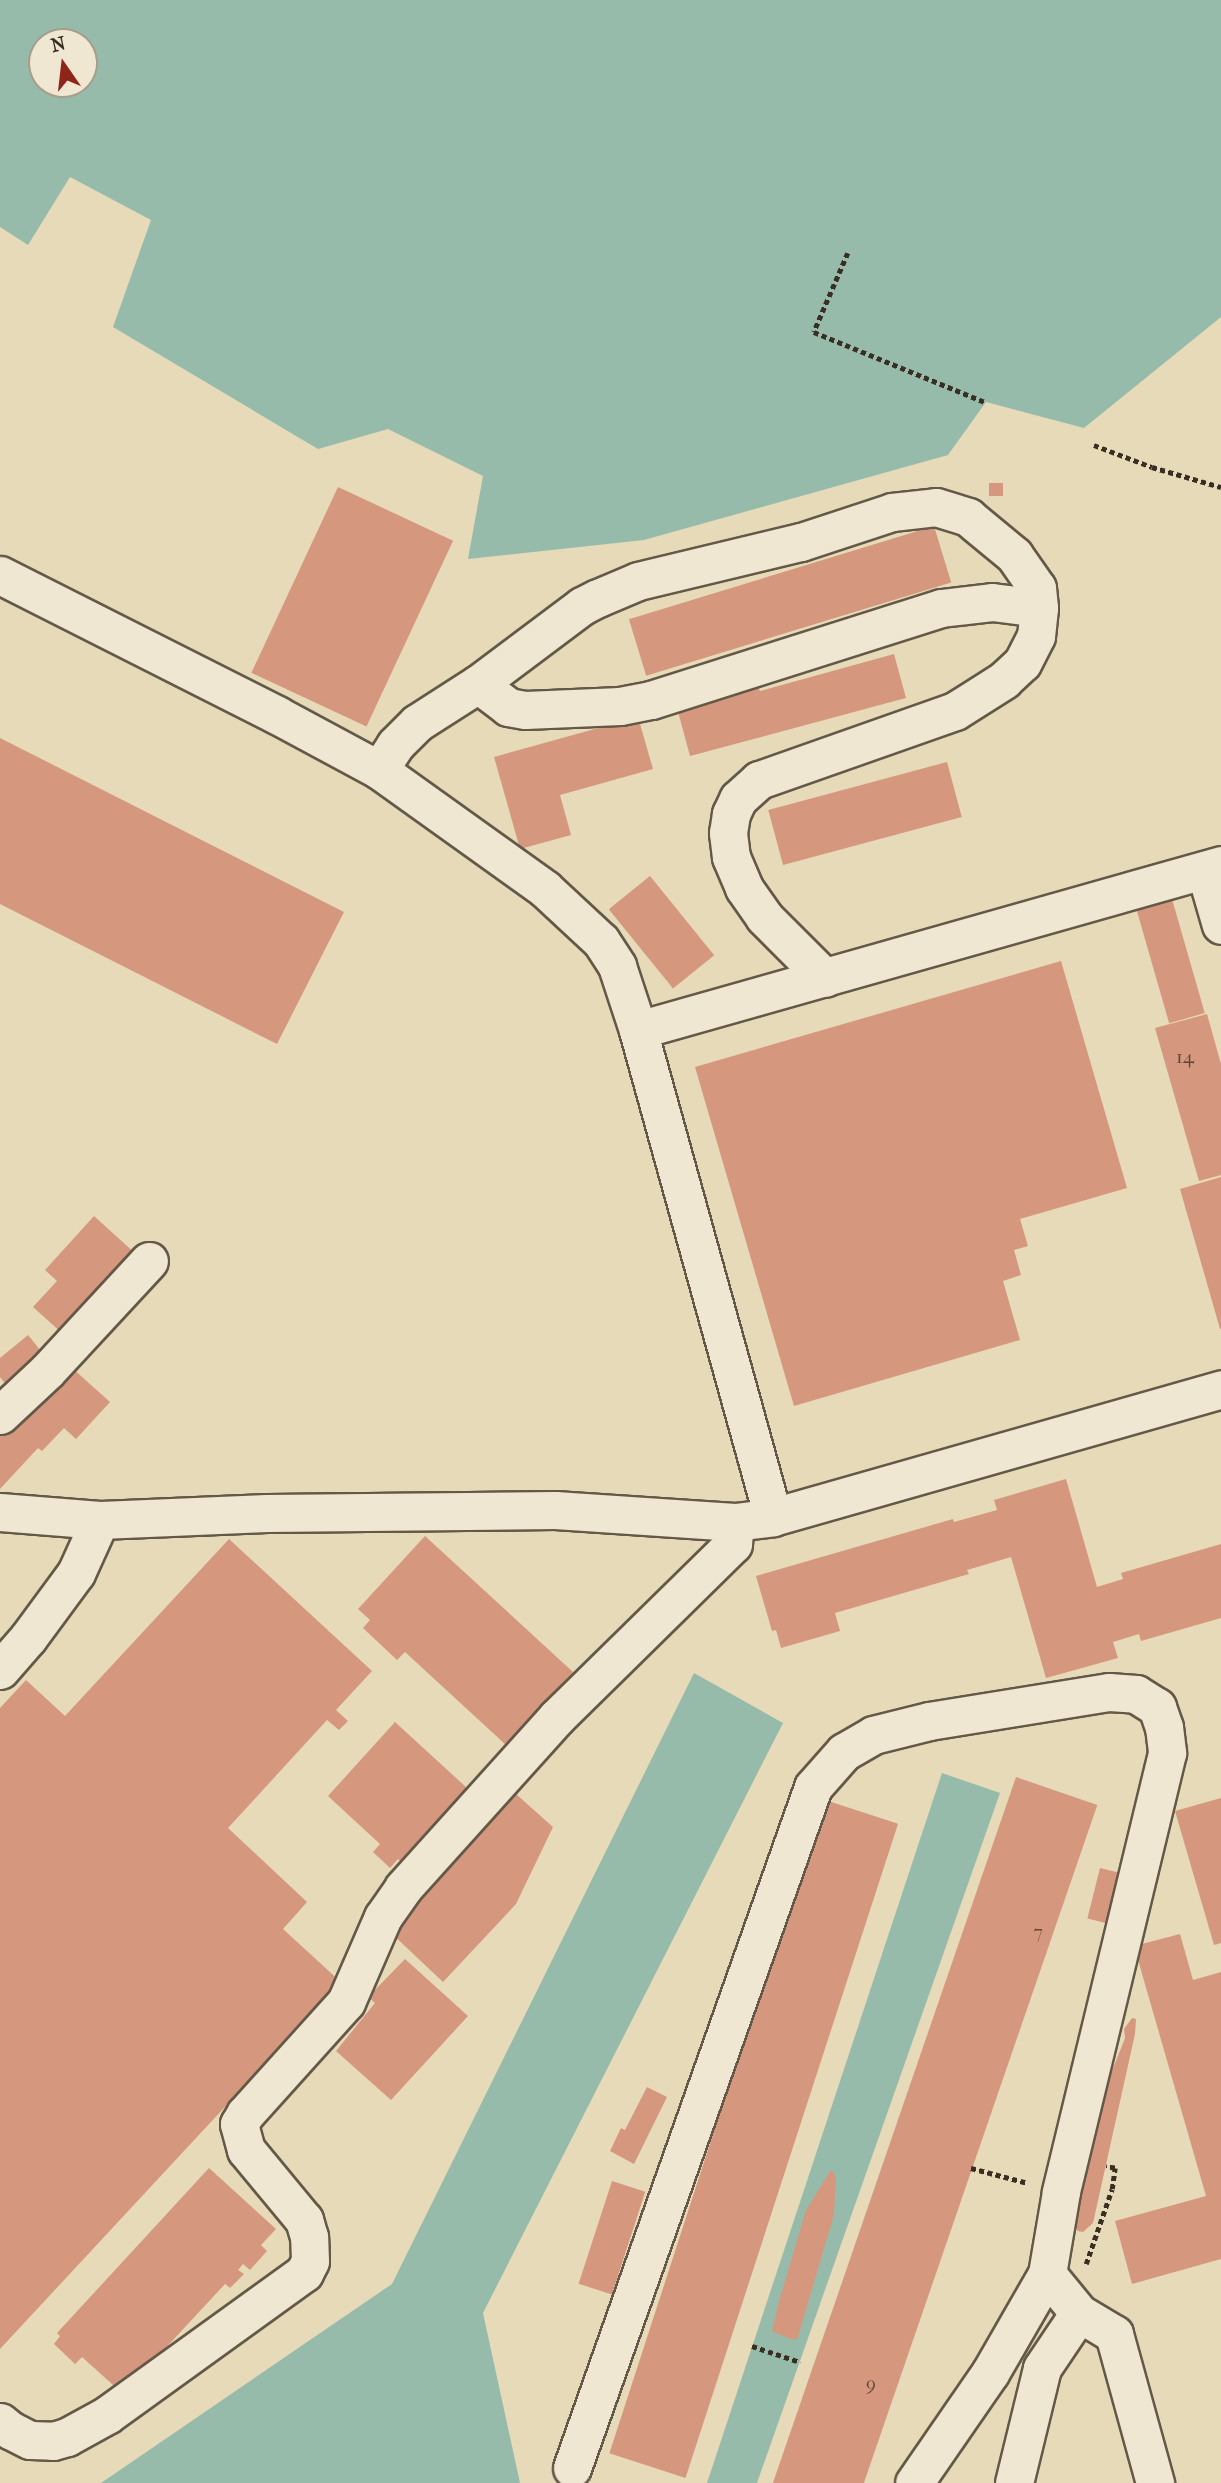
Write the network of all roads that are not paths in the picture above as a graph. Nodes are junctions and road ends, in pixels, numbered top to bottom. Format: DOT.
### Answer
graph roads {
  1 [pos="0,575"];
  2 [pos="1039,608"];
  3 [pos="478,684"];
  4 [pos="379,770"];
  5 [pos="1213,868"];
  6 [pos="1221,925"];
  7 [pos="825,978"];
  8 [pos="638,1030"];
  9 [pos="149,1261"];
  10 [pos="1221,1389"];
  11 [pos="0,1415"];
  12 [pos="0,1512"];
  13 [pos="773,1517"];
  14 [pos="100,1520"];
  15 [pos="735,1521"];
  16 [pos="0,1670"];
  17 [pos="1047,2274"];
  18 [pos="1075,2309"];
  19 [pos="0,2422"];
  20 [pos="572,2468"];
  21 [pos="914,2483"];
  22 [pos="1014,2483"];
  23 [pos="1155,2483"];
  1 -- 4 [label="street"];
  2 -- 3 [label="street"];
  2 -- 3 [label="street"];
  2 -- 7 [label="street"];
  3 -- 4 [label="street"];
  4 -- 8 [label="street"];
  5 -- 6 [label="street"];
  5 -- 7 [label="street"];
  7 -- 8 [label="street"];
  8 -- 13 [label="street"];
  9 -- 11 [label="street"];
  10 -- 13 [label="street"];
  12 -- 14 [label="street"];
  13 -- 15 [label="street"];
  14 -- 15 [label="street"];
  14 -- 16 [label="street"];
  15 -- 19 [label="street"];
  17 -- 18 [label="street"];
  17 -- 20 [label="street"];
  17 -- 21 [label="street"];
  18 -- 22 [label="street"];
  18 -- 23 [label="street"];
}
